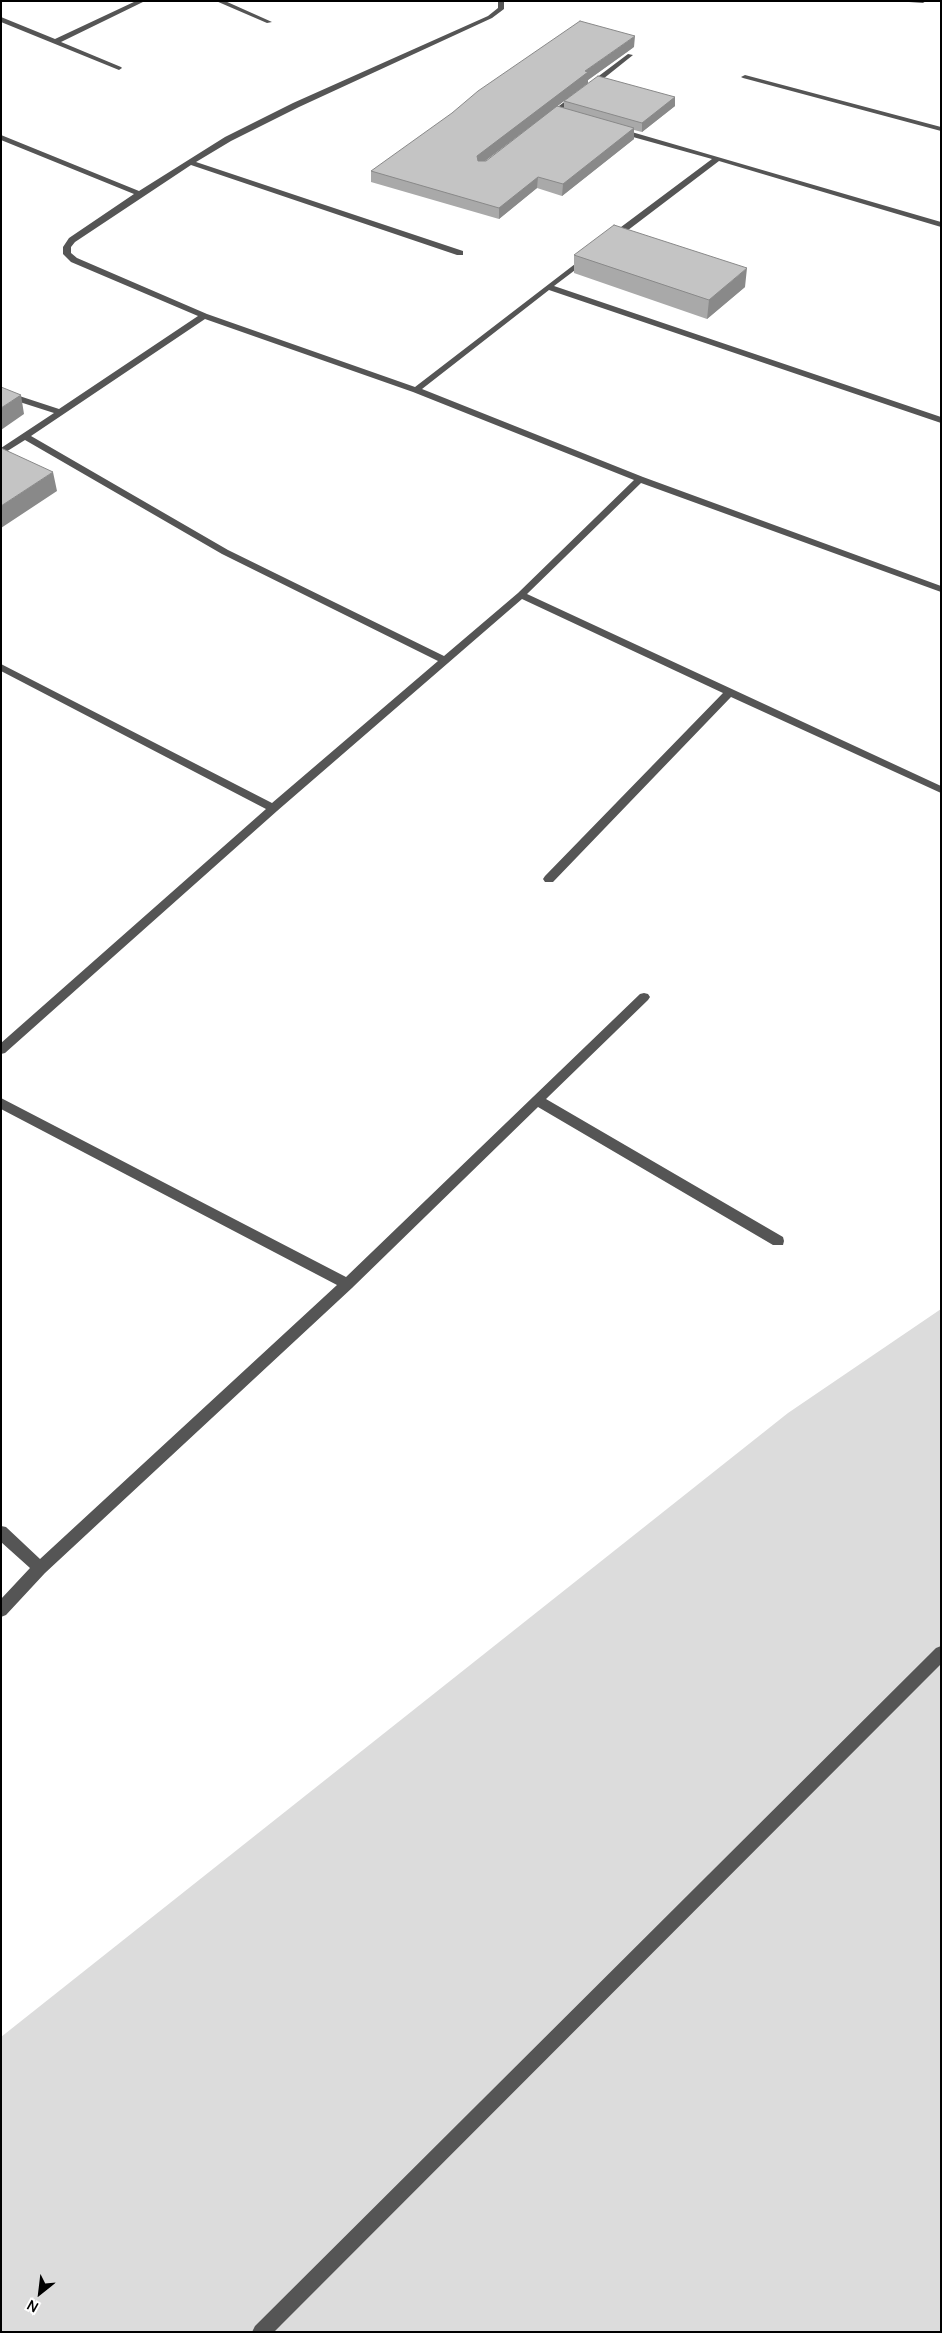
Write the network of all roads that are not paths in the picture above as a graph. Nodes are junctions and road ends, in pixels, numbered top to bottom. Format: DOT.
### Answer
graph roads {
  1 [pos="142,1"];
  2 [pos="218,1"];
  3 [pos="501,1"];
  4 [pos="898,1"];
  5 [pos="923,1"];
  6 [pos="1,19"];
  7 [pos="269,22"];
  8 [pos="58,41"];
  9 [pos="630,55"];
  10 [pos="119,68"];
  11 [pos="745,77"];
  12 [pos="555,113"];
  13 [pos="565,116"];
  14 [pos="541,124"];
  15 [pos="941,128"];
  16 [pos="613,129"];
  17 [pos="1,137"];
  18 [pos="718,158"];
  19 [pos="191,163"];
  20 [pos="140,194"];
  21 [pos="941,225"];
  22 [pos="602,246"];
  23 [pos="594,252"];
  24 [pos="460,253"];
  25 [pos="548,286"];
  26 [pos="204,316"];
  27 [pos="416,390"];
  28 [pos="1,393"];
  29 [pos="60,412"];
  30 [pos="941,420"];
  31 [pos="25,436"];
  32 [pos="1,452"];
  33 [pos="640,479"];
  34 [pos="941,589"];
  35 [pos="521,595"];
  36 [pos="445,660"];
  37 [pos="1,666"];
  38 [pos="730,692"];
  39 [pos="941,790"];
  40 [pos="273,808"];
  41 [pos="548,879"];
  42 [pos="644,996"];
  43 [pos="1,1050"];
  44 [pos="537,1100"];
  45 [pos="1,1103"];
  46 [pos="778,1241"];
  47 [pos="347,1284"];
  48 [pos="1,1532"];
  49 [pos="40,1568"];
  50 [pos="1,1610"];
  51 [pos="941,1653"];
  52 [pos="261,2332"];
  1 -- 8 [label="street"];
  2 -- 7 [label="street"];
  3 -- 19 [label="street"];
  4 -- 5 [label="street"];
  6 -- 8 [label="street"];
  8 -- 10 [label="street"];
  9 -- 12 [label="street"];
  11 -- 15 [label="street"];
  12 -- 13 [label="street"];
  12 -- 14 [label="street"];
  16 -- 18 [label="street"];
  17 -- 20 [label="street"];
  18 -- 21 [label="street"];
  18 -- 22 [label="street"];
  19 -- 20 [label="street"];
  19 -- 24 [label="street"];
  20 -- 26 [label="street"];
  23 -- 25 [label="street"];
  25 -- 27 [label="street"];
  25 -- 30 [label="street"];
  26 -- 27 [label="street"];
  26 -- 29 [label="street"];
  27 -- 33 [label="street"];
  28 -- 29 [label="street"];
  29 -- 31 [label="street"];
  31 -- 32 [label="street"];
  31 -- 36 [label="street"];
  33 -- 34 [label="street"];
  33 -- 35 [label="street"];
  35 -- 36 [label="street"];
  35 -- 38 [label="street"];
  36 -- 40 [label="street"];
  37 -- 40 [label="street"];
  38 -- 39 [label="street"];
  38 -- 41 [label="street"];
  40 -- 43 [label="street"];
  42 -- 44 [label="street"];
  44 -- 46 [label="street"];
  44 -- 47 [label="street"];
  45 -- 47 [label="street"];
  47 -- 49 [label="street"];
  48 -- 49 [label="street"];
  49 -- 50 [label="street"];
  51 -- 52 [label="street"];
}
